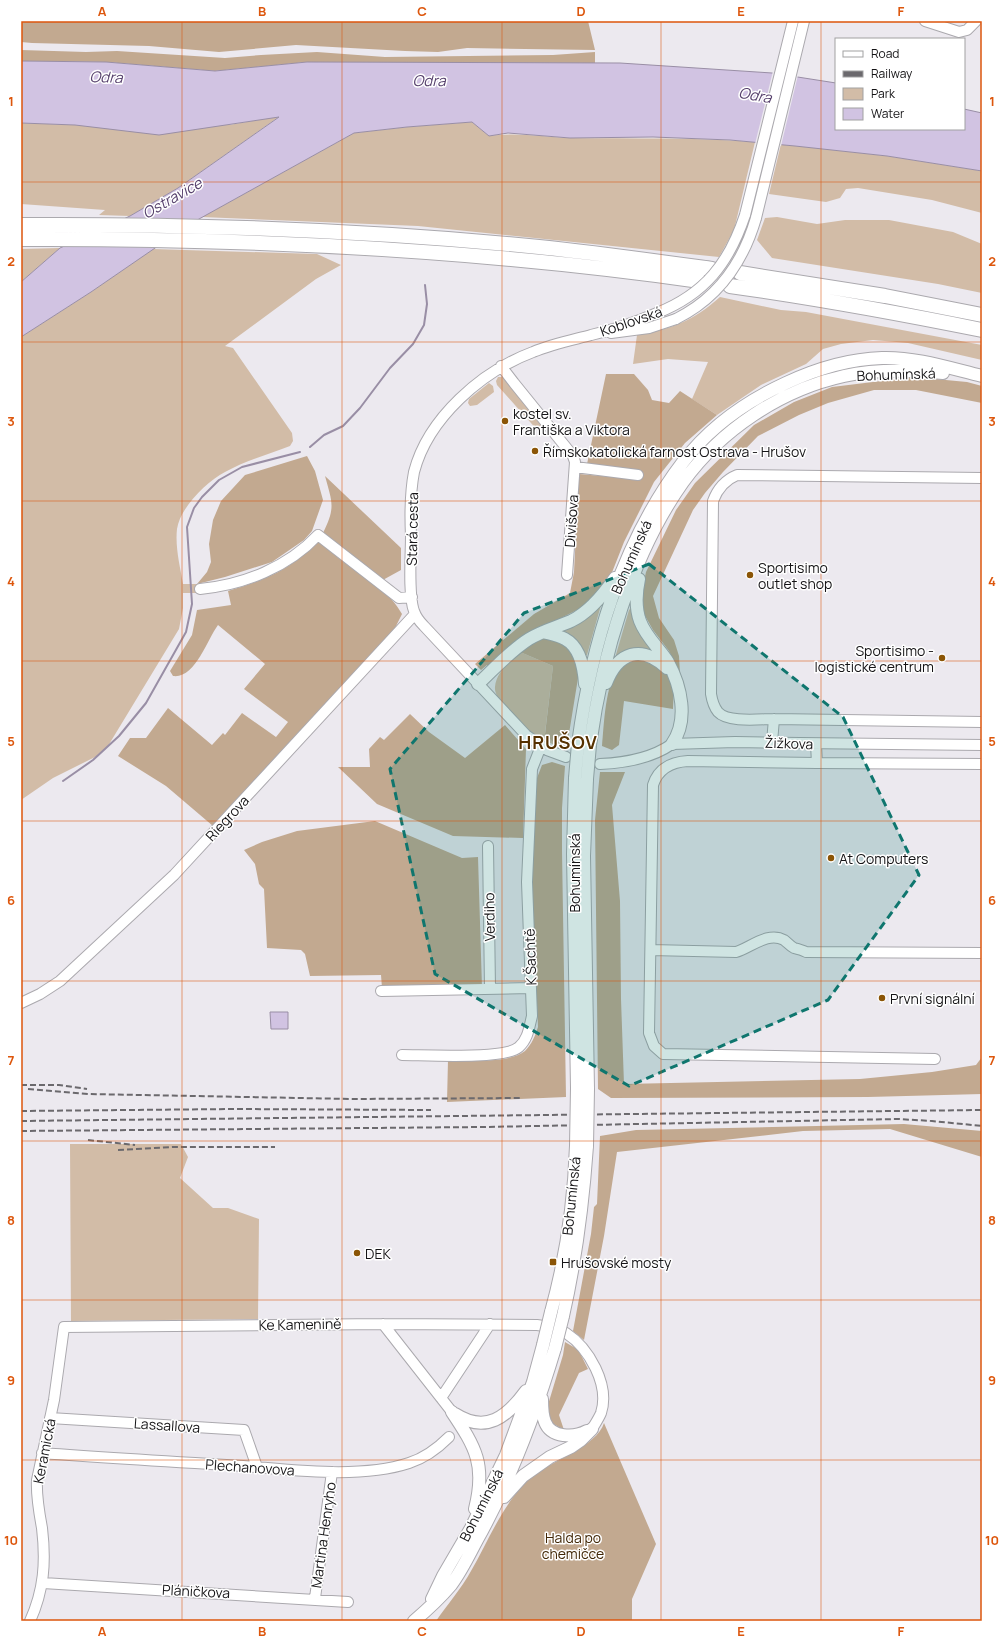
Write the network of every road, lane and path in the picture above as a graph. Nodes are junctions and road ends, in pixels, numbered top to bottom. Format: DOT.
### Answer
graph roads {
  1 [pos="925,21"];
  2 [pos="976,21"];
  3 [pos="792,26"];
  4 [pos="803,26"];
  5 [pos="21,225"];
  6 [pos="21,239"];
  7 [pos="712,269"];
  8 [pos="740,273"];
  9 [pos="700,281"];
  10 [pos="730,286"];
  11 [pos="982,315"];
  12 [pos="982,330"];
  13 [pos="593,335"];
  14 [pos="501,366"];
  15 [pos="982,376"];
  16 [pos="575,467"];
  17 [pos="638,475"];
  18 [pos="982,478"];
  19 [pos="649,542"];
  20 [pos="628,560"];
  21 [pos="567,575"];
  22 [pos="200,588"];
  23 [pos="412,597"];
  24 [pos="415,614"];
  25 [pos="543,632"];
  26 [pos="675,676"];
  27 [pos="478,684"];
  28 [pos="589,710"];
  29 [pos="774,720"];
  30 [pos="982,722"];
  31 [pos="772,742"];
  32 [pos="672,744"];
  33 [pos="816,744"];
  34 [pos="982,745"];
  35 [pos="541,746"];
  36 [pos="566,757"];
  37 [pos="600,764"];
  38 [pos="817,764"];
  39 [pos="982,764"];
  40 [pos="488,846"];
  41 [pos="651,950"];
  42 [pos="982,953"];
  43 [pos="531,988"];
  44 [pos="490,989"];
  45 [pos="381,991"];
  46 [pos="21,1003"];
  47 [pos="402,1055"];
  48 [pos="935,1059"];
  49 [pos="583,1089"];
  50 [pos="581,1146"];
  51 [pos="382,1324"];
  52 [pos="490,1324"];
  53 [pos="64,1327"];
  54 [pos="549,1346"];
  55 [pos="546,1379"];
  56 [pos="533,1382"];
  57 [pos="441,1398"];
  58 [pos="452,1412"];
  59 [pos="50,1418"];
  60 [pos="592,1428"];
  61 [pos="449,1437"];
  62 [pos="42,1453"];
  63 [pos="257,1467"];
  64 [pos="332,1472"];
  65 [pos="494,1508"];
  66 [pos="471,1528"];
  67 [pos="43,1583"];
  68 [pos="315,1598"];
  69 [pos="348,1602"];
  70 [pos="427,1610"];
  71 [pos="30,1621"];
  72 [pos="414,1621"];
  73 [pos="419,1621"];
  1 -- 2 [label="street"];
  3 -- 13 [label="street, Koblovská, bridge"];
  4 -- 13 [label="street, Koblovská, bridge"];
  5 -- 7 [label="highway"];
  6 -- 9 [label="highway"];
  8 -- 11 [label="highway"];
  10 -- 12 [label="highway"];
  13 -- 14 [label="street, Stará cesta"];
  14 -- 16 [label="street, Divišova"];
  14 -- 23 [label="street, Stará cesta"];
  15 -- 19 [label="main road, Bohumínská"];
  15 -- 20 [label="main road, Bohumínská"];
  16 -- 17 [label="street"];
  16 -- 21 [label="street, Divišova"];
  18 -- 29 [label="street"];
  19 -- 26 [label="main road"];
  19 -- 28 [label="main road, Bohumínská"];
  20 -- 25 [label="main road"];
  20 -- 28 [label="main road, Bohumínská"];
  22 -- 23 [label="street"];
  23 -- 24 [label="street, Stará cesta"];
  24 -- 27 [label="street, Stará cesta"];
  24 -- 46 [label="street, Riegrova"];
  25 -- 27 [label="main road"];
  25 -- 28 [label="main road"];
  26 -- 28 [label="main road"];
  26 -- 32 [label="main road"];
  27 -- 35 [label="street, Stará cesta"];
  28 -- 49 [label="main road, Bohumínská, bridge"];
  28 -- 49 [label="main road, Bohumínská, bridge"];
  29 -- 30 [label="street"];
  29 -- 31 [label="street"];
  31 -- 32 [label="street, Žižkova"];
  31 -- 33 [label="street, Žižkova"];
  32 -- 37 [label="street, Žižkova"];
  33 -- 34 [label="street, Žižkova"];
  33 -- 38 [label="street"];
  35 -- 36 [label="street, Stará cesta"];
  35 -- 43 [label="street, K Šachtě"];
  38 -- 39 [label="street"];
  38 -- 41 [label="street"];
  40 -- 44 [label="street, Verdiho"];
  41 -- 42 [label="street"];
  41 -- 48 [label="street"];
  43 -- 44 [label="street"];
  43 -- 47 [label="street, K Šachtě"];
  44 -- 45 [label="street"];
  49 -- 50 [label="main road, Bohumínská, bridge"];
  50 -- 54 [label="main road, Bohumínská, bridge"];
  50 -- 54 [label="main road, Bohumínská, bridge"];
  51 -- 52 [label="street, Ke Kamenině"];
  51 -- 53 [label="street, Ke Kamenině"];
  51 -- 57 [label="street"];
  52 -- 57 [label="street"];
  52 -- 60 [label="street, Ke Kamenině"];
  53 -- 59 [label="street, Keramická"];
  54 -- 55 [label="main road, Bohumínská"];
  54 -- 56 [label="main road, Bohumínská"];
  55 -- 60 [label="main road"];
  55 -- 65 [label="main road, Bohumínská"];
  56 -- 58 [label="main road"];
  56 -- 66 [label="main road, Bohumínská"];
  57 -- 58 [label="street"];
  58 -- 66 [label="main road"];
  59 -- 62 [label="street, Keramická"];
  59 -- 63 [label="street, Lassallova"];
  60 -- 65 [label="main road"];
  61 -- 64 [label="street, Plechanovova"];
  62 -- 63 [label="street, Plechanovova"];
  62 -- 67 [label="street, Keramická"];
  63 -- 64 [label="street, Plechanovova"];
  64 -- 68 [label="street, Martina Henryho"];
  65 -- 70 [label="main road, Bohumínská"];
  66 -- 70 [label="main road, Bohumínská"];
  67 -- 68 [label="street, Pláničkova"];
  67 -- 71 [label="street, Keramická"];
  68 -- 69 [label="street, Pláničkova"];
  70 -- 72 [label="main road"];
  70 -- 73 [label="main road, Bohumínská"];
}
